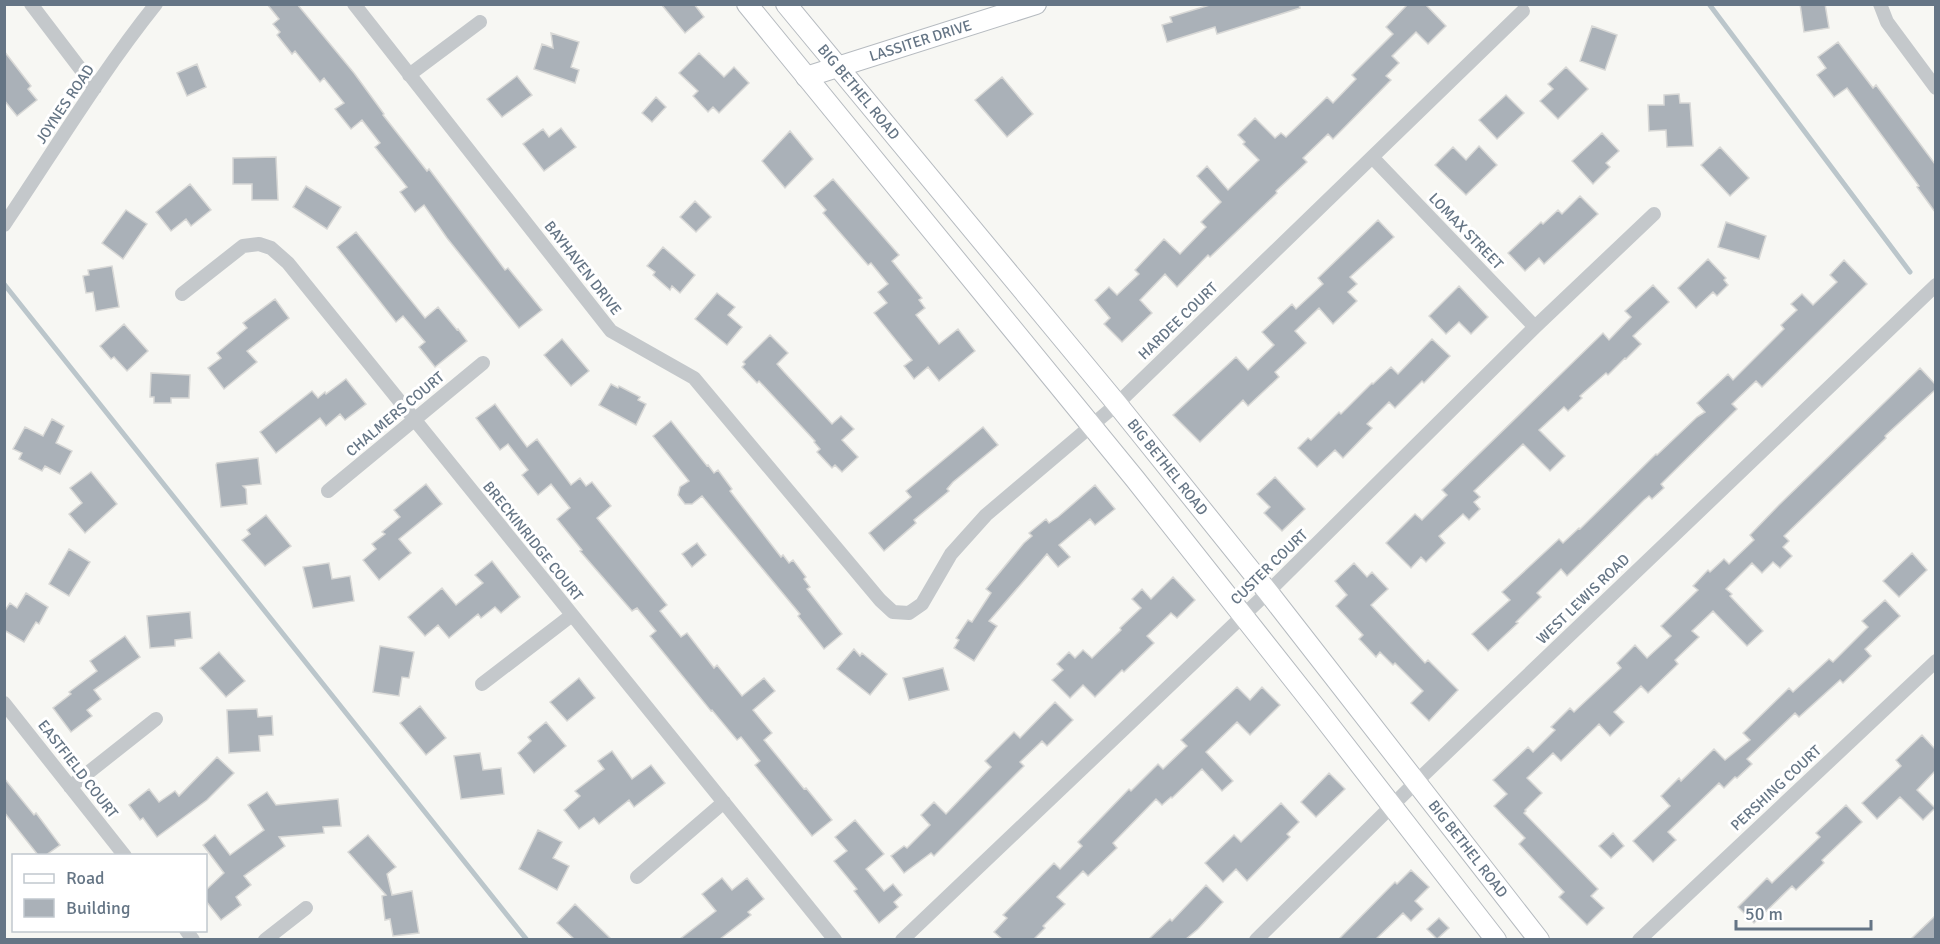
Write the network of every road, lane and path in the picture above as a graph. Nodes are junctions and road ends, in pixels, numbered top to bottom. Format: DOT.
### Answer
graph roads {
  1 [pos="31,4"];
  2 [pos="156,4"];
  3 [pos="354,4"];
  4 [pos="747,4"];
  5 [pos="786,4"];
  6 [pos="1036,4"];
  7 [pos="1880,4"];
  8 [pos="1523,11"];
  9 [pos="480,22"];
  10 [pos="838,67"];
  11 [pos="409,75"];
  12 [pos="806,77"];
  13 [pos="95,88"];
  14 [pos="1935,88"];
  15 [pos="1373,158"];
  16 [pos="1654,214"];
  17 [pos="4,225"];
  18 [pos="1935,285"];
  19 [pos="182,294"];
  20 [pos="1535,327"];
  21 [pos="483,363"];
  22 [pos="1116,404"];
  23 [pos="414,420"];
  24 [pos="1091,425"];
  25 [pos="328,491"];
  26 [pos="860,577"];
  27 [pos="1268,592"];
  28 [pos="572,615"];
  29 [pos="1243,615"];
  30 [pos="1935,661"];
  31 [pos="482,684"];
  32 [pos="4,703"];
  33 [pos="156,719"];
  34 [pos="1416,782"];
  35 [pos="70,787"];
  36 [pos="724,802"];
  37 [pos="1392,806"];
  38 [pos="124,854"];
  39 [pos="637,877"];
  40 [pos="306,908"];
  41 [pos="265,939"];
  42 [pos="835,939"];
  43 [pos="902,939"];
  44 [pos="1256,939"];
  45 [pos="1496,939"];
  46 [pos="1539,939"];
  47 [pos="1639,939"];
  1 -- 13 [label="street"];
  2 -- 13 [label="street, JOYNES ROAD"];
  3 -- 11 [label="street, BAYHAVEN DRIVE"];
  4 -- 12 [label="main road, BIG BETHEL ROAD"];
  5 -- 10 [label="main road, BIG BETHEL ROAD"];
  6 -- 10 [label="main road, LASSITER DRIVE"];
  7 -- 14 [label="street"];
  8 -- 15 [label="street, HARDEE COURT"];
  9 -- 11 [label="street"];
  10 -- 12 [label="main road, LASSITER DRIVE"];
  10 -- 22 [label="main road, BIG BETHEL ROAD"];
  11 -- 26 [label="street, BAYHAVEN DRIVE"];
  12 -- 24 [label="main road, BIG BETHEL ROAD"];
  13 -- 17 [label="street, JOYNES ROAD"];
  15 -- 20 [label="street, LOMAX STREET"];
  15 -- 22 [label="street, HARDEE COURT"];
  16 -- 20 [label="street, CUSTER COURT"];
  18 -- 34 [label="street, WEST LEWIS ROAD"];
  19 -- 23 [label="street, BRECKINRIDGE COURT"];
  20 -- 27 [label="street, CUSTER COURT"];
  21 -- 23 [label="street, CHALMERS COURT"];
  22 -- 24 [label="street, HARDEE COURT"];
  22 -- 27 [label="main road, BIG BETHEL ROAD"];
  23 -- 25 [label="street, CHALMERS COURT"];
  23 -- 28 [label="street, BRECKINRIDGE COURT"];
  24 -- 26 [label="street, HARDEE COURT"];
  24 -- 29 [label="main road, BIG BETHEL ROAD"];
  27 -- 29 [label="street, CUSTER COURT"];
  27 -- 34 [label="main road, BIG BETHEL ROAD"];
  28 -- 31 [label="street"];
  28 -- 36 [label="street, BRECKINRIDGE COURT"];
  29 -- 37 [label="main road, BIG BETHEL ROAD"];
  29 -- 43 [label="street, CUSTER COURT"];
  30 -- 47 [label="street, PERSHING COURT"];
  32 -- 35 [label="street, EASTFIELD COURT"];
  33 -- 35 [label="street"];
  34 -- 37 [label="street, WEST LEWIS ROAD"];
  34 -- 46 [label="main road, BIG BETHEL ROAD"];
  35 -- 38 [label="street, EASTFIELD COURT"];
  36 -- 39 [label="street"];
  36 -- 42 [label="street, BRECKINRIDGE COURT"];
  37 -- 44 [label="street, WEST LEWIS ROAD"];
  37 -- 45 [label="main road, BIG BETHEL ROAD"];
  40 -- 41 [label="street"];
}
